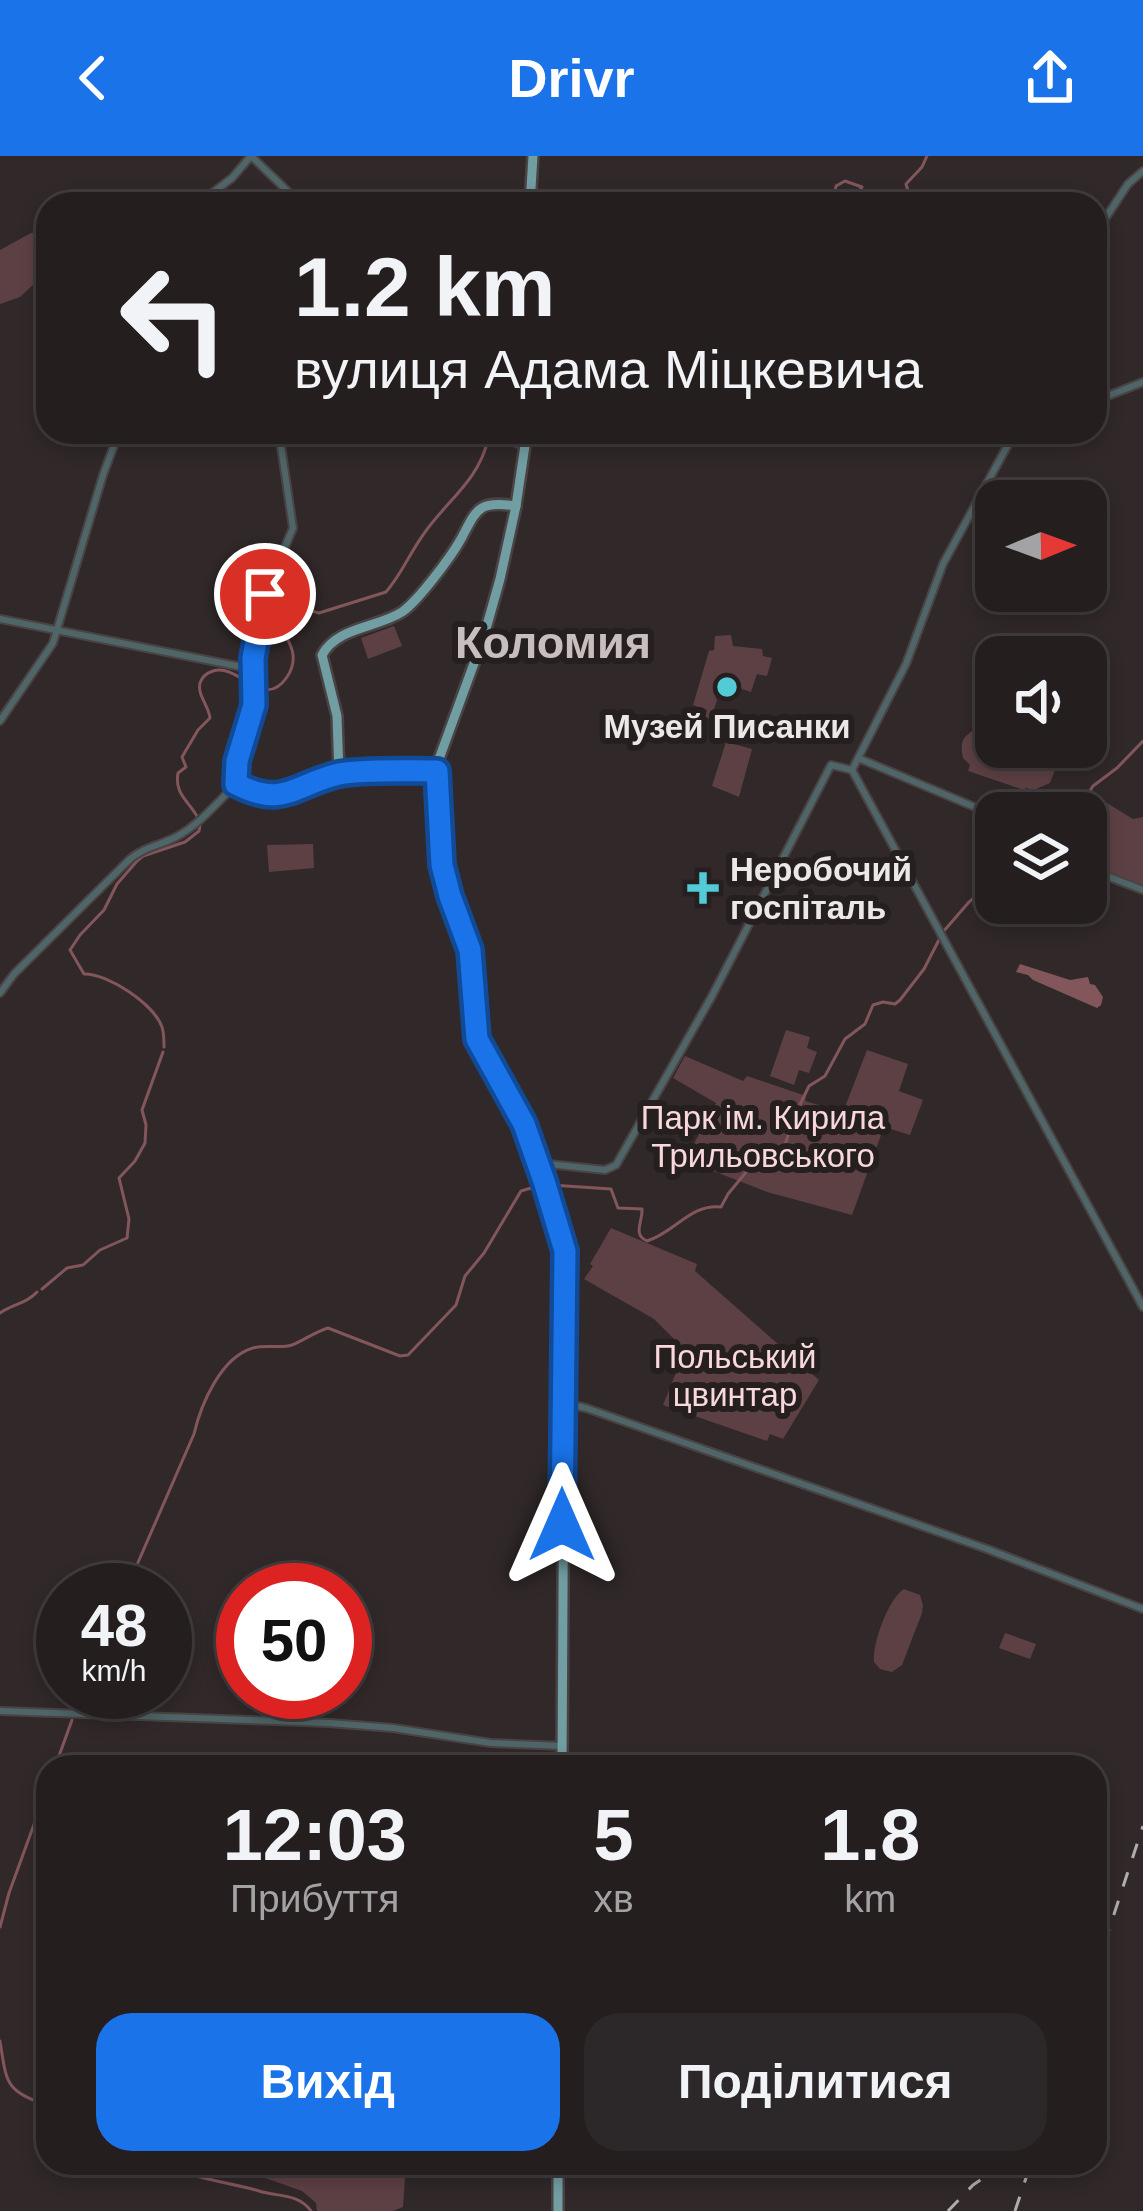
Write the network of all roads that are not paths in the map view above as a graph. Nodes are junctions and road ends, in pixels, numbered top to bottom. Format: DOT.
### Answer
graph roads {
  1 [pos="251,156"];
  2 [pos="533,156"];
  3 [pos="1143,171"];
  4 [pos="214,192"];
  5 [pos="288,192"];
  6 [pos="531,192"];
  7 [pos="1107,216"];
  8 [pos="1143,382"];
  9 [pos="1107,396"];
  10 [pos="115,444"];
  11 [pos="281,444"];
  12 [pos="519,444"];
  13 [pos="1008,444"];
  14 [pos="525,446"];
  15 [pos="516,506"];
  16 [pos="0,619"];
  17 [pos="57,629"];
  18 [pos="252,669"];
  19 [pos="0,721"];
  20 [pos="858,758"];
  21 [pos="852,770"];
  22 [pos="437,771"];
  23 [pos="339,774"];
  24 [pos="236,784"];
  25 [pos="975,807"];
  26 [pos="1107,876"];
  27 [pos="1143,890"];
  28 [pos="0,993"];
  29 [pos="538,1163"];
  30 [pos="1143,1307"];
  31 [pos="563,1403"];
  32 [pos="1143,1609"];
  33 [pos="0,1711"];
  34 [pos="562,1746"];
  35 [pos="562,1755"];
  36 [pos="558,2175"];
  37 [pos="558,2211"];
  1 -- 4 [label="street"];
  1 -- 5 [label="street"];
  2 -- 6 [label="main road"];
  3 -- 7 [label="street"];
  8 -- 9 [label="street"];
  10 -- 17 [label="street"];
  11 -- 18 [label="street"];
  12 -- 14 [label="street"];
  13 -- 20 [label="street"];
  14 -- 15 [label="main road"];
  15 -- 22 [label="main road"];
  15 -- 23 [label="main road"];
  16 -- 17 [label="street"];
  17 -- 18 [label="street"];
  17 -- 19 [label="street"];
  18 -- 24 [label="street"];
  20 -- 21 [label="street"];
  20 -- 25 [label="street"];
  21 -- 29 [label="street"];
  21 -- 30 [label="street"];
  22 -- 23 [label="main road"];
  22 -- 29 [label="main road"];
  23 -- 24 [label="street"];
  24 -- 28 [label="street"];
  26 -- 27 [label="street"];
  29 -- 31 [label="main road"];
  31 -- 32 [label="street"];
  31 -- 34 [label="main road"];
  33 -- 34 [label="street"];
  34 -- 35 [label="main road"];
  36 -- 37 [label="main road"];
}
